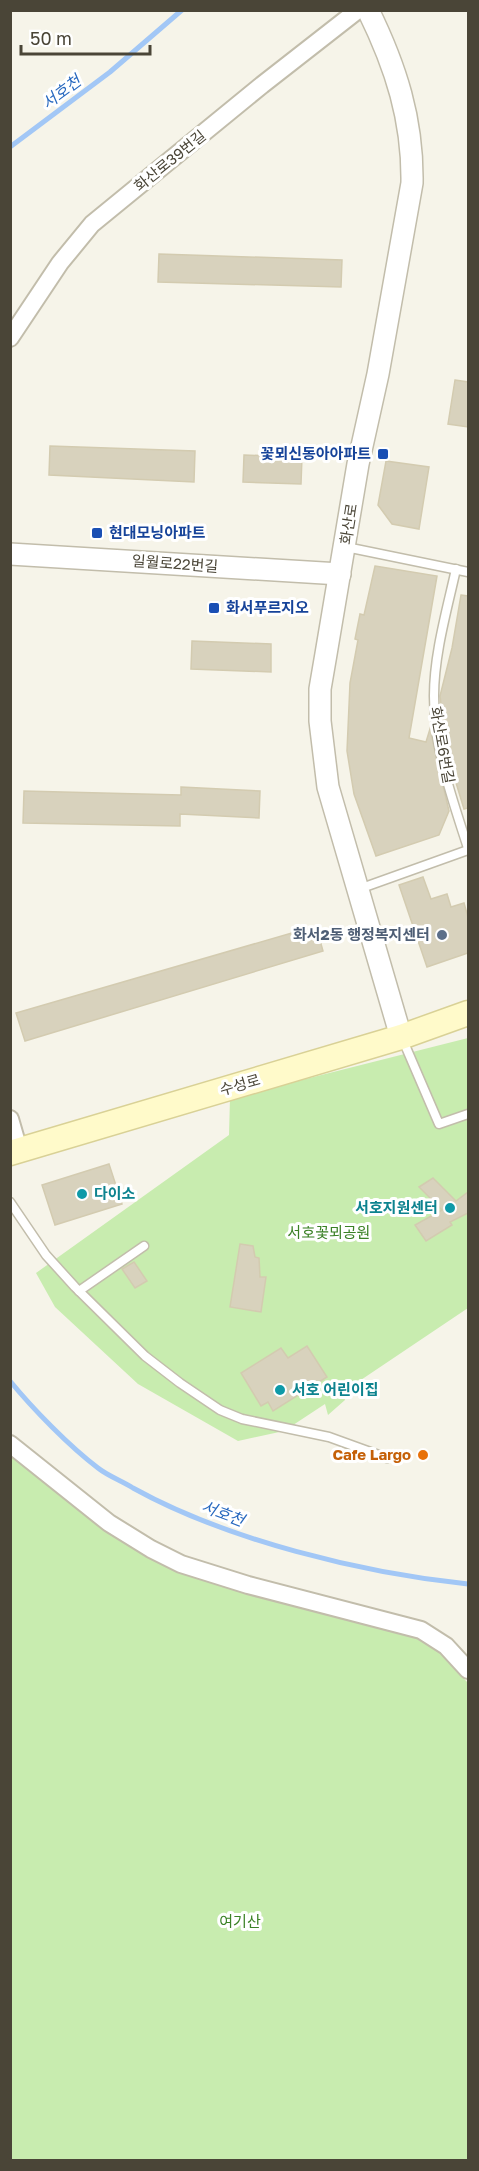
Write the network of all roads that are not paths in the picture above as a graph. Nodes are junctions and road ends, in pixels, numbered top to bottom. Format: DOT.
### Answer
graph roads {
  1 [pos="357,10"];
  2 [pos="368,10"];
  3 [pos="10,338"];
  4 [pos="346,547"];
  5 [pos="10,554"];
  6 [pos="456,569"];
  7 [pos="468,572"];
  8 [pos="340,574"];
  9 [pos="468,849"];
  10 [pos="358,890"];
  11 [pos="468,1013"];
  12 [pos="401,1037"];
  13 [pos="468,1114"];
  14 [pos="10,1119"];
  15 [pos="15,1152"];
  16 [pos="10,1202"];
  17 [pos="144,1246"];
  18 [pos="79,1291"];
  19 [pos="10,1444"];
  20 [pos="387,1458"];
  21 [pos="468,1670"];
  1 -- 3 [label="street, 화산로39번길"];
  2 -- 4 [label="street, 화산로"];
  4 -- 6 [label="lane"];
  4 -- 8 [label="street, 화산로"];
  5 -- 8 [label="street, 일월로22번길"];
  6 -- 7 [label="lane"];
  6 -- 9 [label="lane, 화산로6번길"];
  8 -- 10 [label="street, 화산로"];
  9 -- 10 [label="lane, 화산로6번길"];
  10 -- 12 [label="street, 화산로"];
  11 -- 12 [label="main road, 수성로"];
  12 -- 13 [label="lane"];
  12 -- 15 [label="main road, 수성로"];
  14 -- 15 [label="street"];
  16 -- 18 [label="lane"];
  17 -- 18 [label="lane"];
  18 -- 20 [label="lane"];
  19 -- 21 [label="street"];
}
